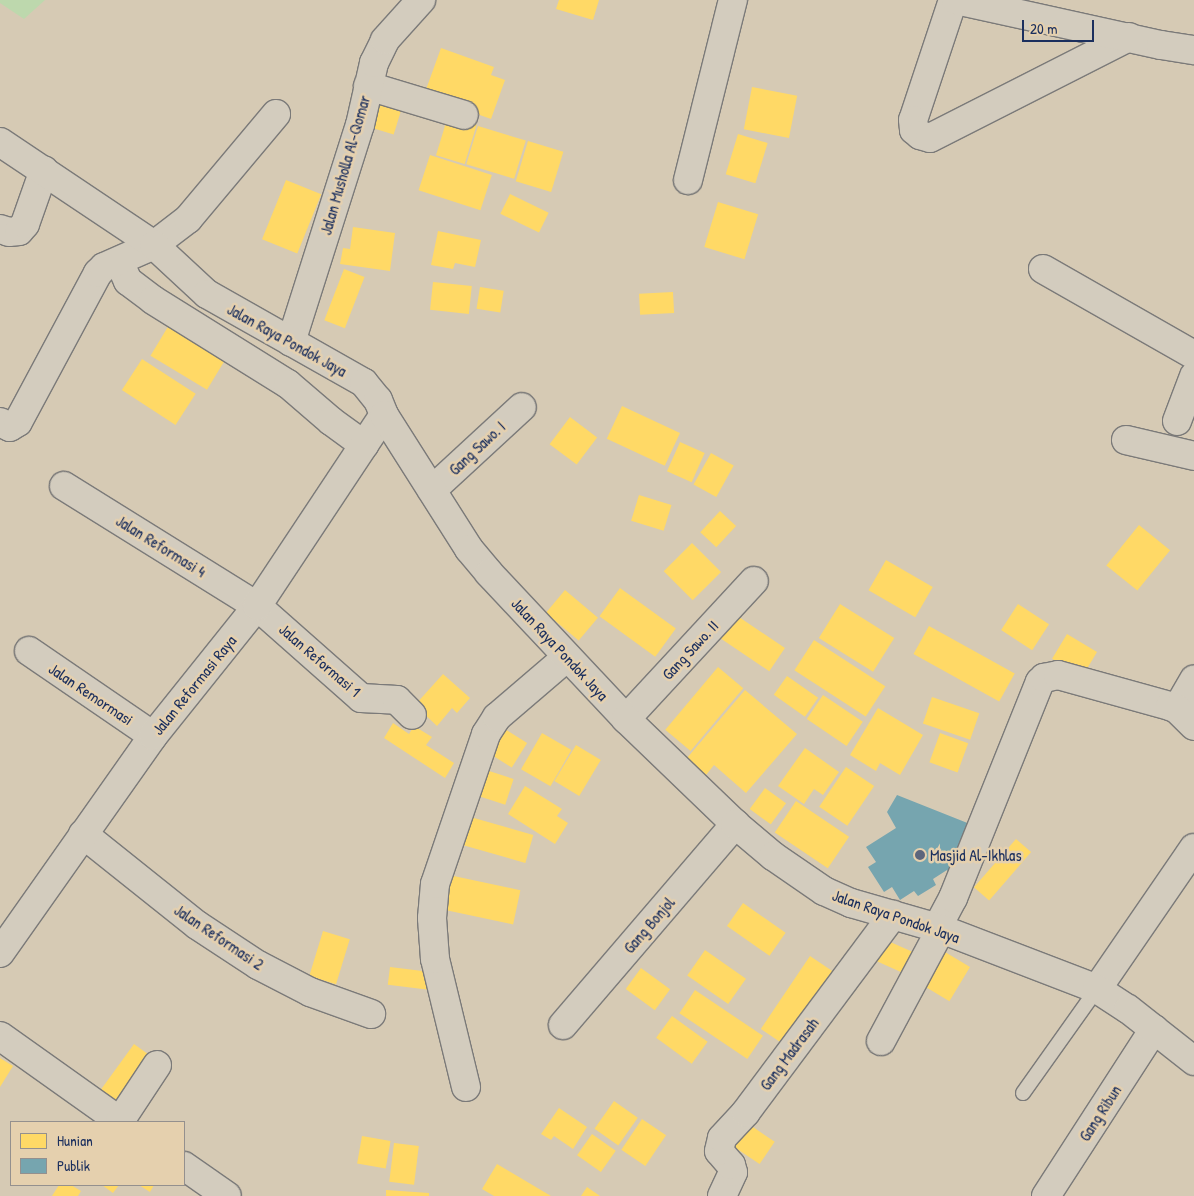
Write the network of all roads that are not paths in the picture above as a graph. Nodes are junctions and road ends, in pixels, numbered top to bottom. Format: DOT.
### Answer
graph roads {
  1 [pos="421,0"];
  2 [pos="734,0"];
  3 [pos="954,0"];
  4 [pos="1129,38"];
  5 [pos="1192,42"];
  6 [pos="368,86"];
  7 [pos="276,114"];
  8 [pos="464,115"];
  9 [pos="0,142"];
  10 [pos="44,170"];
  11 [pos="688,180"];
  12 [pos="0,229"];
  13 [pos="154,245"];
  14 [pos="119,261"];
  15 [pos="1043,269"];
  16 [pos="291,342"];
  17 [pos="1194,355"];
  18 [pos="1194,376"];
  19 [pos="522,406"];
  20 [pos="381,407"];
  21 [pos="1177,421"];
  22 [pos="0,422"];
  23 [pos="1126,440"];
  24 [pos="364,445"];
  25 [pos="1194,456"];
  26 [pos="64,486"];
  27 [pos="432,490"];
  28 [pos="754,580"];
  29 [pos="257,606"];
  30 [pos="29,651"];
  31 [pos="567,656"];
  32 [pos="1194,679"];
  33 [pos="412,716"];
  34 [pos="1186,717"];
  35 [pos="626,719"];
  36 [pos="153,736"];
  37 [pos="735,824"];
  38 [pos="83,834"];
  39 [pos="1194,848"];
  40 [pos="893,915"];
  41 [pos="939,929"];
  42 [pos="2,946"];
  43 [pos="1097,989"];
  44 [pos="371,1014"];
  45 [pos="563,1025"];
  46 [pos="1154,1029"];
  47 [pos="0,1036"];
  48 [pos="881,1041"];
  49 [pos="1194,1061"];
  50 [pos="157,1066"];
  51 [pos="466,1087"];
  52 [pos="1023,1093"];
  53 [pos="120,1121"];
  54 [pos="122,1121"];
  55 [pos="185,1167"];
  56 [pos="227,1196"];
  57 [pos="722,1196"];
  58 [pos="1046,1196"];
  1 -- 6 [label="street, Jalan Musholla Al-Qomar"];
  2 -- 11 [label="street"];
  3 -- 4 [label="street"];
  3 -- 4 [label="street"];
  4 -- 5 [label="street"];
  6 -- 8 [label="street"];
  6 -- 16 [label="street, Jalan Musholla Al-Qomar"];
  7 -- 13 [label="street"];
  9 -- 10 [label="street, Jalan Raya Pondok Jaya"];
  10 -- 12 [label="street"];
  10 -- 13 [label="street, Jalan Raya Pondok Jaya"];
  13 -- 14 [label="street"];
  13 -- 16 [label="street, Jalan Raya Pondok Jaya"];
  14 -- 22 [label="street"];
  14 -- 24 [label="street"];
  15 -- 17 [label="street"];
  16 -- 20 [label="street, Jalan Raya Pondok Jaya"];
  18 -- 21 [label="street"];
  19 -- 27 [label="street, Gang Sawo. I"];
  20 -- 24 [label="street, Jalan Reformasi Raya"];
  20 -- 27 [label="street, Jalan Raya Pondok Jaya"];
  23 -- 25 [label="street"];
  24 -- 29 [label="street, Jalan Reformasi Raya"];
  26 -- 29 [label="street, Jalan Reformasi 4"];
  27 -- 31 [label="street, Jalan Raya Pondok Jaya"];
  28 -- 35 [label="street, Gang Sawo. II"];
  29 -- 33 [label="street, Jalan Reformasi 1"];
  29 -- 36 [label="street, Jalan Reformasi Raya"];
  30 -- 36 [label="street, Jalan Remormasi"];
  31 -- 35 [label="street, Jalan Raya Pondok Jaya"];
  31 -- 51 [label="street"];
  32 -- 34 [label="street"];
  34 -- 41 [label="street"];
  35 -- 37 [label="street, Jalan Raya Pondok Jaya"];
  36 -- 38 [label="street, Jalan Reformasi Raya"];
  37 -- 40 [label="street, Jalan Raya Pondok Jaya"];
  37 -- 45 [label="street, Gang Bonjol"];
  38 -- 42 [label="street, Jalan Reformasi Raya"];
  38 -- 44 [label="street, Jalan Reformasi 2"];
  39 -- 43 [label="street"];
  40 -- 41 [label="street, Jalan Raya Pondok Jaya"];
  40 -- 57 [label="street, Gang Madrasah"];
  41 -- 43 [label="street, Jalan Raya Pondok Jaya"];
  41 -- 48 [label="street"];
  43 -- 46 [label="street, Jalan Raya Pondok Jaya"];
  43 -- 52 [label="lane"];
  46 -- 49 [label="street, Jalan Raya Pondok Jaya"];
  46 -- 58 [label="street, Gang Ribun"];
  47 -- 53 [label="street"];
  50 -- 54 [label="street"];
  55 -- 56 [label="street"];
}
